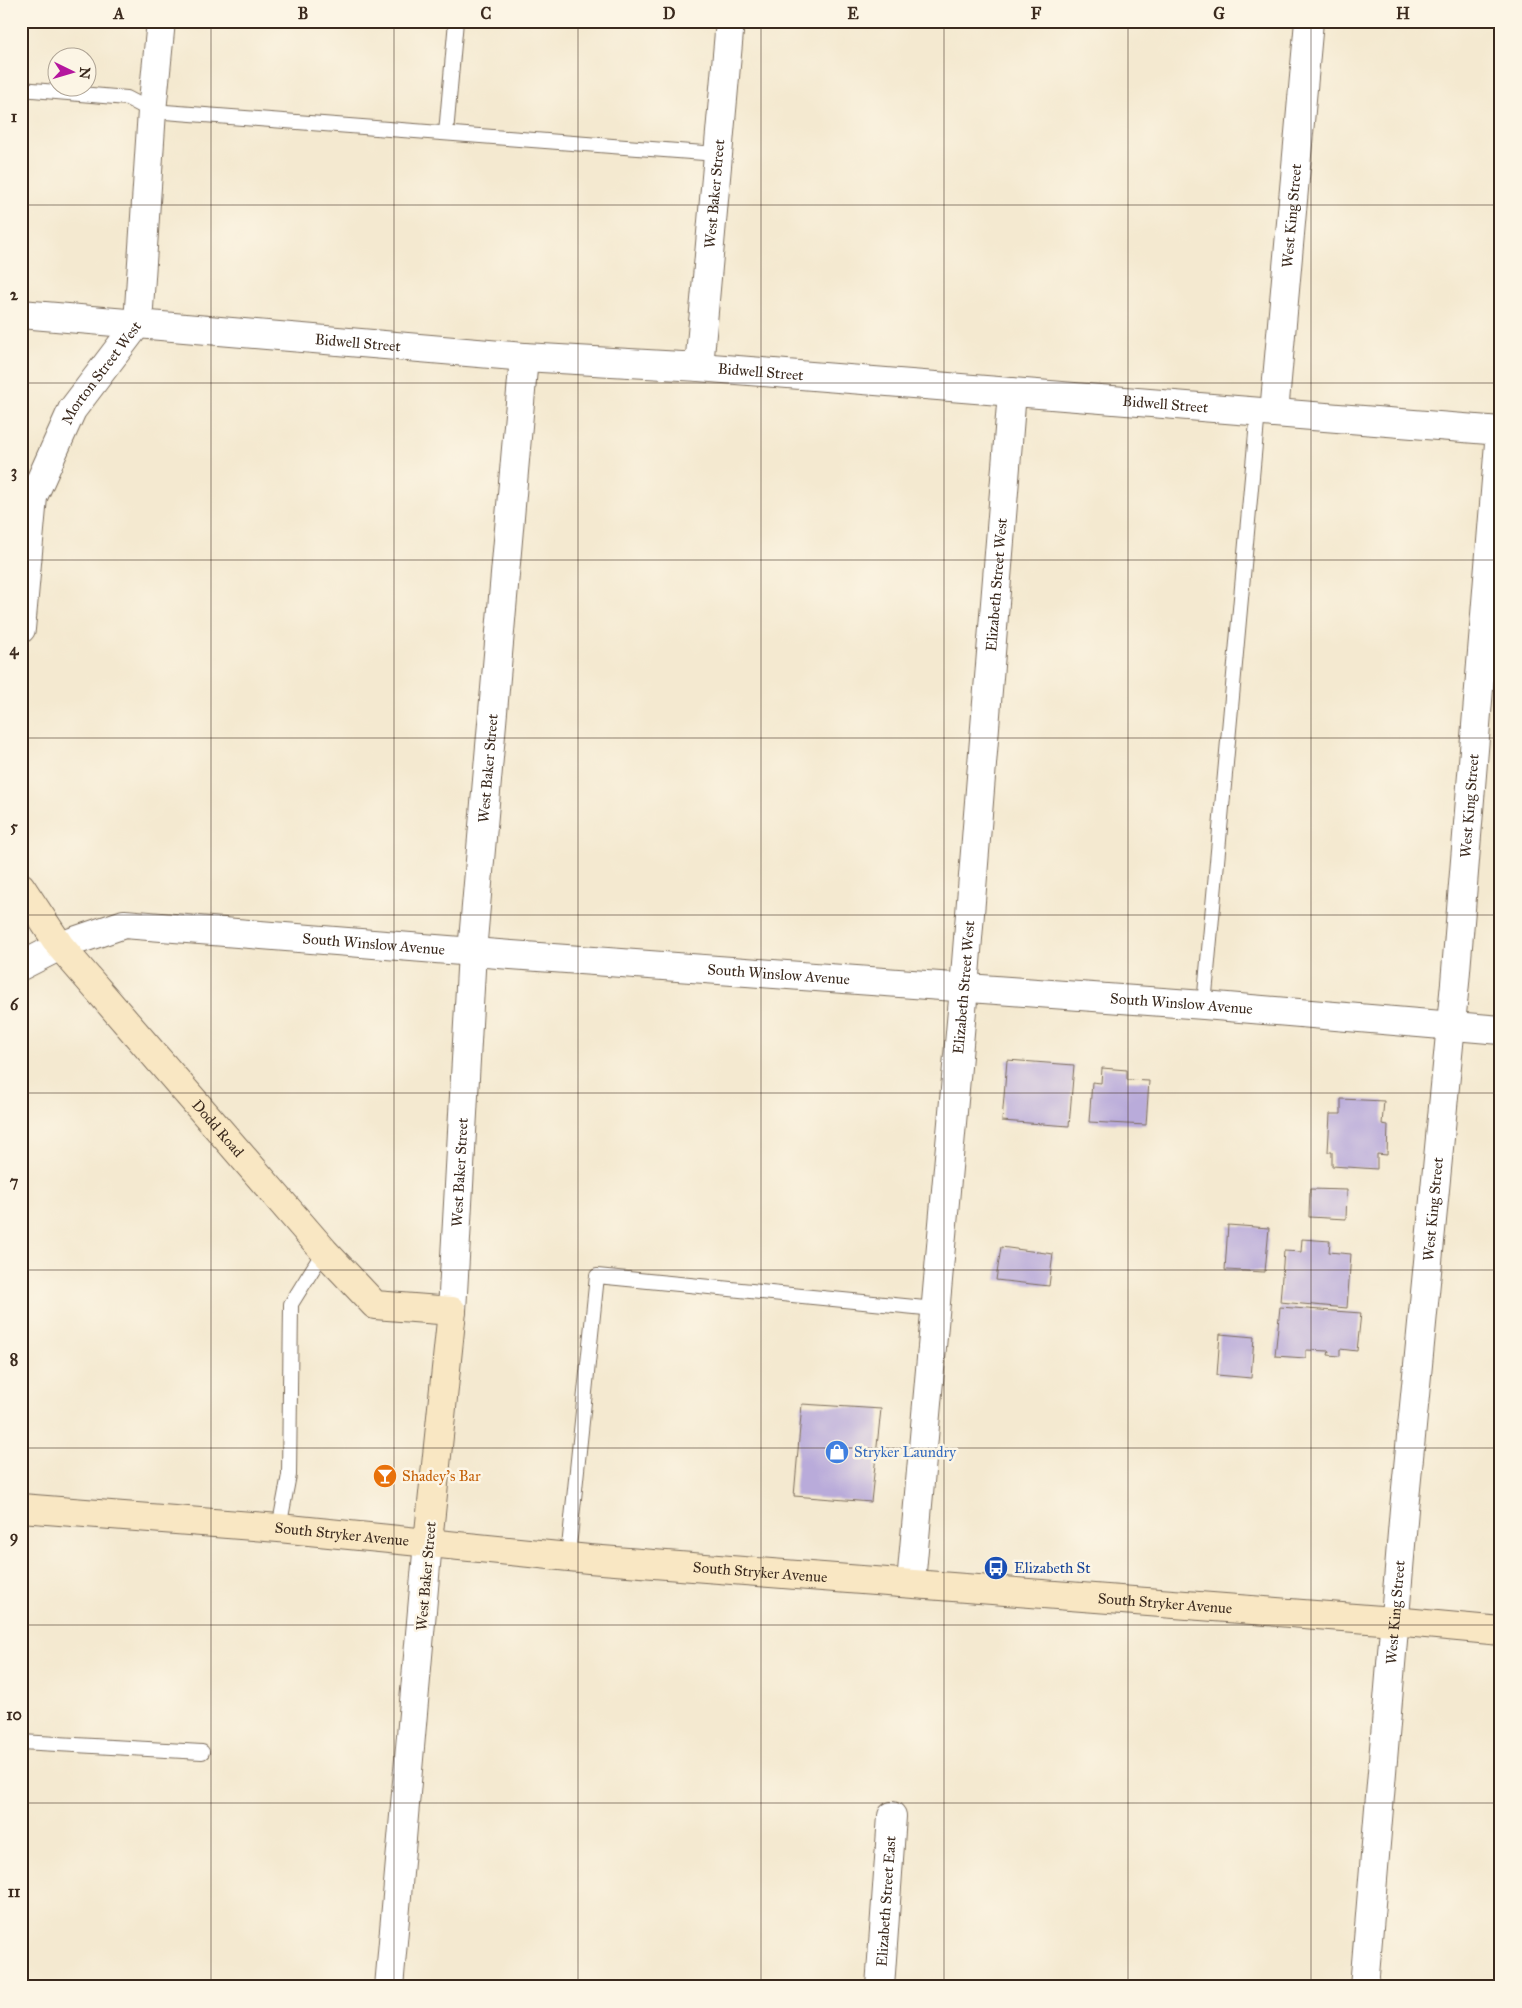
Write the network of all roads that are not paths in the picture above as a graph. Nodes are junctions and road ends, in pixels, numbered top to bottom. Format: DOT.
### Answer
graph roads {
  1 [pos="161,21"];
  2 [pos="456,21"];
  3 [pos="730,21"];
  4 [pos="1309,21"];
  5 [pos="21,89"];
  6 [pos="152,111"];
  7 [pos="446,133"];
  8 [pos="717,154"];
  9 [pos="21,314"];
  10 [pos="138,323"];
  11 [pos="524,357"];
  12 [pos="699,368"];
  13 [pos="1012,392"];
  14 [pos="1266,412"];
  15 [pos="1500,431"];
  16 [pos="21,628"];
  17 [pos="21,887"];
  18 [pos="60,946"];
  19 [pos="472,952"];
  20 [pos="21,966"];
  21 [pos="964,988"];
  22 [pos="1204,1005"];
  23 [pos="1451,1026"];
  24 [pos="1501,1030"];
  25 [pos="324,1251"];
  26 [pos="935,1309"];
  27 [pos="452,1311"];
  28 [pos="21,1508"];
  29 [pos="279,1528"];
  30 [pos="428,1542"];
  31 [pos="568,1557"];
  32 [pos="911,1583"];
  33 [pos="1394,1621"];
  34 [pos="1501,1631"];
  35 [pos="21,1742"];
  36 [pos="202,1752"];
  37 [pos="892,1816"];
  38 [pos="389,1987"];
  39 [pos="880,1987"];
  40 [pos="1364,1987"];
  1 -- 6 [label="street, Morton Street West"];
  2 -- 7 [label="lane"];
  3 -- 8 [label="street, West Baker Street"];
  4 -- 14 [label="street, West King Street"];
  5 -- 6 [label="lane"];
  6 -- 7 [label="lane"];
  6 -- 10 [label="street, Morton Street West"];
  7 -- 8 [label="lane"];
  8 -- 12 [label="street, West Baker Street"];
  9 -- 10 [label="street, Bidwell Street"];
  10 -- 11 [label="street, Bidwell Street"];
  10 -- 16 [label="street, Morton Street West"];
  11 -- 12 [label="street, Bidwell Street"];
  11 -- 19 [label="street, West Baker Street"];
  12 -- 13 [label="street, Bidwell Street"];
  13 -- 14 [label="street, Bidwell Street"];
  13 -- 21 [label="street, Elizabeth Street West"];
  14 -- 15 [label="street, Bidwell Street"];
  14 -- 22 [label="lane"];
  15 -- 23 [label="street, West King Street"];
  17 -- 18 [label="street, Dodd Road"];
  18 -- 19 [label="street, South Winslow Avenue"];
  18 -- 20 [label="street"];
  18 -- 25 [label="street, Dodd Road"];
  19 -- 21 [label="street, South Winslow Avenue"];
  19 -- 27 [label="street, West Baker Street"];
  21 -- 22 [label="street, South Winslow Avenue"];
  21 -- 26 [label="street, Elizabeth Street West"];
  22 -- 23 [label="street, South Winslow Avenue"];
  23 -- 24 [label="street, South Winslow Avenue"];
  23 -- 33 [label="street, West King Street"];
  25 -- 27 [label="street, Dodd Road"];
  25 -- 29 [label="lane"];
  26 -- 31 [label="lane"];
  26 -- 32 [label="street, Elizabeth Street West"];
  27 -- 30 [label="street, West Baker Street"];
  28 -- 29 [label="street, South Stryker Avenue"];
  29 -- 30 [label="street, South Stryker Avenue"];
  30 -- 31 [label="street, South Stryker Avenue"];
  30 -- 38 [label="street, West Baker Street"];
  31 -- 32 [label="street, South Stryker Avenue"];
  32 -- 33 [label="street, South Stryker Avenue"];
  33 -- 34 [label="street, South Stryker Avenue"];
  33 -- 40 [label="street, West King Street"];
  35 -- 36 [label="lane"];
  37 -- 39 [label="street, Elizabeth Street East"];
}
